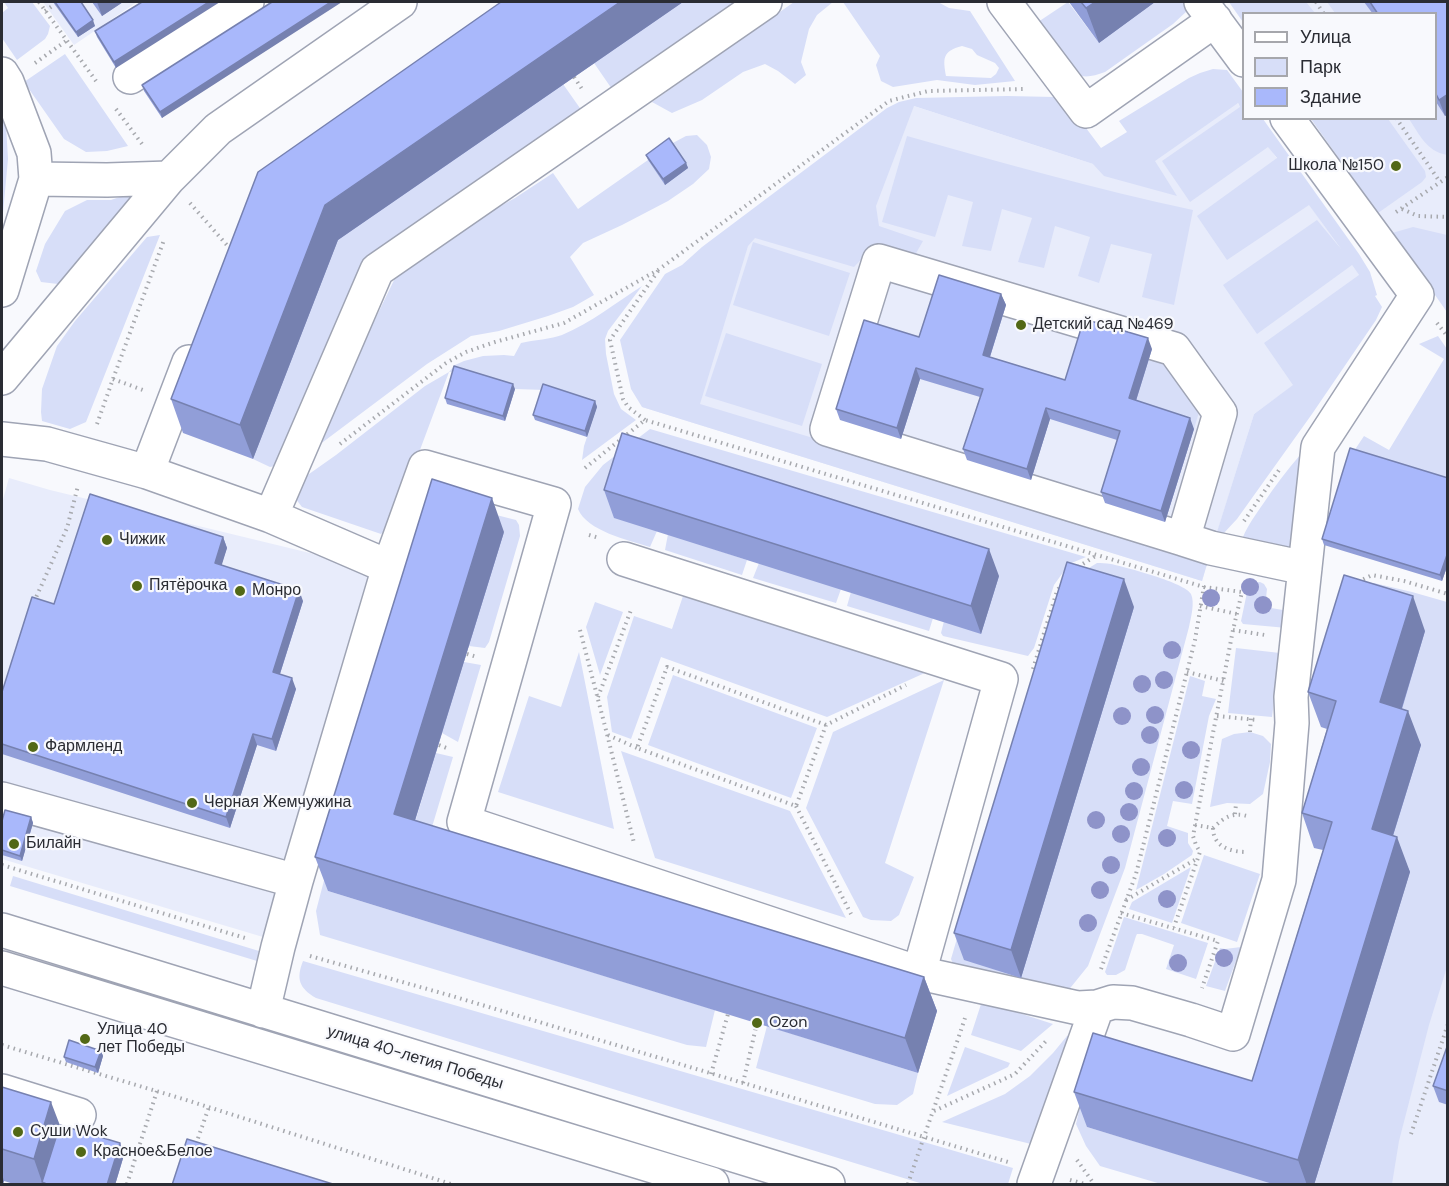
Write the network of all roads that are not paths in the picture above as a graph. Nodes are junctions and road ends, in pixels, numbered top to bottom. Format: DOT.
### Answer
graph roads {
  1 [pos="247,2"];
  2 [pos="400,2"];
  3 [pos="765,2"];
  4 [pos="1004,2"];
  5 [pos="1208,11"];
  6 [pos="1242,57"];
  7 [pos="2,74"];
  8 [pos="130,77"];
  9 [pos="1288,120"];
  10 [pos="169,178"];
  11 [pos="36,179"];
  12 [pos="2,290"];
  13 [pos="199,337"];
  14 [pos="2,378"];
  15 [pos="2,440"];
  16 [pos="147,472"];
  17 [pos="271,516"];
  18 [pos="1183,539"];
  19 [pos="624,559"];
  20 [pos="389,567"];
  21 [pos="1305,568"];
  22 [pos="2,800"];
  23 [pos="296,881"];
  24 [pos="2,930"];
  25 [pos="2,968"];
  26 [pos="919,973"];
  27 [pos="1088,1008"];
  28 [pos="262,1011"];
  29 [pos="2,1091"];
  30 [pos="79,1115"];
  31 [pos="1036,1178"];
  32 [pos="712,1185"];
  33 [pos="828,1185"];
  1 -- 8 [label="street"];
  2 -- 10 [label="street"];
  3 -- 17 [label="street"];
  4 -- 5 [label="street"];
  5 -- 6 [label="street"];
  7 -- 11 [label="street"];
  9 -- 21 [label="street"];
  10 -- 11 [label="street"];
  10 -- 14 [label="street"];
  11 -- 12 [label="street"];
  13 -- 16 [label="street"];
  15 -- 16 [label="street"];
  16 -- 17 [label="street"];
  17 -- 20 [label="street"];
  18 -- 18 [label="street"];
  18 -- 21 [label="street"];
  19 -- 26 [label="street"];
  20 -- 23 [label="street"];
  20 -- 26 [label="street"];
  21 -- 27 [label="street"];
  22 -- 23 [label="street"];
  23 -- 28 [label="street"];
  24 -- 28 [label="street, улица 40-летия Победы"];
  25 -- 32 [label="street, улица 40-летия Победы"];
  26 -- 27 [label="street"];
  27 -- 31 [label="street"];
  28 -- 33 [label="street, улица 40-летия Победы"];
  29 -- 30 [label="street"];
}
